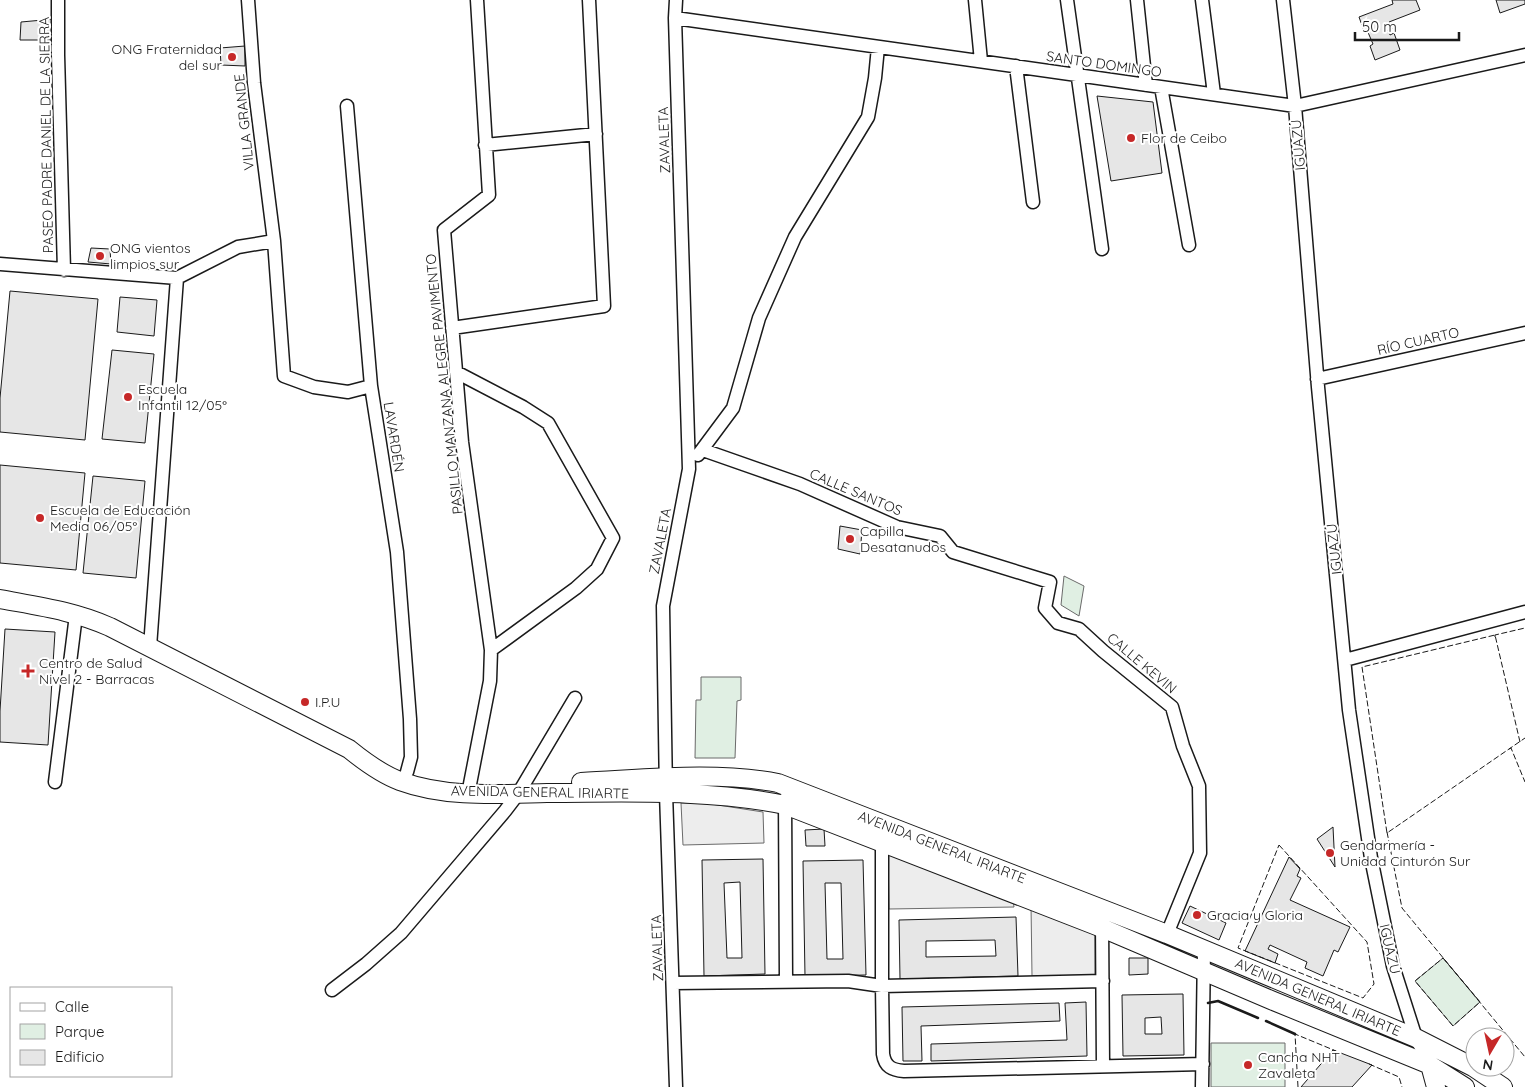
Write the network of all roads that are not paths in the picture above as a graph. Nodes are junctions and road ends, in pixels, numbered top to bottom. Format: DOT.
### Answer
graph roads {
  1 [pos="58,0"];
  2 [pos="248,0"];
  3 [pos="477,0"];
  4 [pos="589,0"];
  5 [pos="676,0"];
  6 [pos="975,0"];
  7 [pos="1067,0"];
  8 [pos="1137,0"];
  9 [pos="1202,0"];
  10 [pos="1282,0"];
  11 [pos="675,18"];
  12 [pos="878,46"];
  13 [pos="1525,55"];
  14 [pos="981,61"];
  15 [pos="1016,66"];
  16 [pos="1076,75"];
  17 [pos="1146,85"];
  18 [pos="1161,87"];
  19 [pos="1214,94"];
  20 [pos="346,106"];
  21 [pos="1295,106"];
  22 [pos="596,134"];
  23 [pos="485,145"];
  24 [pos="1033,202"];
  25 [pos="274,241"];
  26 [pos="1189,245"];
  27 [pos="1102,249"];
  28 [pos="0,264"];
  29 [pos="64,270"];
  30 [pos="177,278"];
  31 [pos="452,328"];
  32 [pos="1525,333"];
  33 [pos="456,372"];
  34 [pos="1317,379"];
  35 [pos="371,386"];
  36 [pos="703,450"];
  37 [pos="689,469"];
  38 [pos="1050,582"];
  39 [pos="0,599"];
  40 [pos="1525,612"];
  41 [pos="76,614"];
  42 [pos="150,647"];
  43 [pos="491,650"];
  44 [pos="1345,660"];
  45 [pos="575,698"];
  46 [pos="349,749"];
  47 [pos="408,772"];
  48 [pos="55,782"];
  49 [pos="470,784"];
  50 [pos="666,786"];
  51 [pos="785,787"];
  52 [pos="521,789"];
  53 [pos="786,805"];
  54 [pos="882,824"];
  55 [pos="882,842"];
  56 [pos="1102,908"];
  57 [pos="1102,928"];
  58 [pos="1167,934"];
  59 [pos="1204,949"];
  60 [pos="1204,970"];
  61 [pos="786,981"];
  62 [pos="1103,981"];
  63 [pos="673,983"];
  64 [pos="882,986"];
  65 [pos="332,990"];
  66 [pos="1416,1038"];
  67 [pos="1203,1064"];
  68 [pos="1430,1065"];
  69 [pos="1103,1066"];
  70 [pos="676,1087"];
  71 [pos="1202,1087"];
  72 [pos="1436,1087"];
  73 [pos="1465,1087"];
  74 [pos="1503,1087"];
  1 -- 29 [label="street, PASEO PADRE DANIEL DE LA SIERRA"];
  2 -- 25 [label="street, VILLA GRANDE"];
  3 -- 23 [label="street, PASILLO MANZANA ALEGRE PAVIMENTO"];
  4 -- 22 [label="street"];
  5 -- 11 [label="street, ZAVALETA"];
  6 -- 14 [label="street"];
  7 -- 16 [label="street"];
  8 -- 17 [label="street"];
  9 -- 19 [label="street"];
  10 -- 21 [label="street, IGUAZÚ"];
  11 -- 12 [label="street, SANTO DOMINGO"];
  11 -- 37 [label="street, ZAVALETA"];
  12 -- 14 [label="street, SANTO DOMINGO"];
  12 -- 36 [label="street"];
  13 -- 21 [label="street, SANTO DOMINGO"];
  14 -- 15 [label="street, SANTO DOMINGO"];
  15 -- 16 [label="street, SANTO DOMINGO"];
  15 -- 24 [label="street"];
  16 -- 17 [label="street, SANTO DOMINGO"];
  16 -- 27 [label="street"];
  17 -- 18 [label="street, SANTO DOMINGO"];
  18 -- 19 [label="street, SANTO DOMINGO"];
  18 -- 26 [label="street"];
  19 -- 21 [label="street, SANTO DOMINGO"];
  20 -- 35 [label="street, LAVARDÉN"];
  21 -- 34 [label="street, IGUAZÚ"];
  22 -- 23 [label="street"];
  22 -- 31 [label="street"];
  23 -- 31 [label="street, PASILLO MANZANA ALEGRE PAVIMENTO"];
  25 -- 30 [label="street"];
  25 -- 35 [label="street, VILLA GRANDE"];
  28 -- 29 [label="street"];
  29 -- 30 [label="street"];
  30 -- 42 [label="street"];
  31 -- 33 [label="street, PASILLO MANZANA ALEGRE PAVIMENTO"];
  32 -- 34 [label="street, RÍO CUARTO"];
  33 -- 43 [label="street, PASILLO MANZANA ALEGRE PAVIMENTO"];
  33 -- 43 [label="street"];
  34 -- 44 [label="street, IGUAZÚ"];
  35 -- 47 [label="street, LAVARDÉN"];
  36 -- 37 [label="street"];
  36 -- 38 [label="street, CALLE SANTOS"];
  37 -- 50 [label="street, ZAVALETA"];
  38 -- 58 [label="street, CALLE KEVIN"];
  39 -- 41 [label="main road, AVENIDA GENERAL IRIARTE"];
  40 -- 44 [label="street"];
  41 -- 42 [label="main road, AVENIDA GENERAL IRIARTE"];
  41 -- 48 [label="street"];
  42 -- 46 [label="main road, AVENIDA GENERAL IRIARTE"];
  43 -- 49 [label="street, PASILLO MANZANA ALEGRE PAVIMENTO"];
  44 -- 66 [label="street, IGUAZÚ"];
  45 -- 52 [label="street"];
  46 -- 47 [label="main road, AVENIDA GENERAL IRIARTE"];
  46 -- 52 [label="main road, AVENIDA GENERAL IRIARTE"];
  47 -- 49 [label="main road, AVENIDA GENERAL IRIARTE"];
  49 -- 52 [label="main road, AVENIDA GENERAL IRIARTE"];
  50 -- 51 [label="main road, AVENIDA GENERAL IRIARTE"];
  50 -- 52 [label="main road, AVENIDA GENERAL IRIARTE"];
  50 -- 53 [label="main road, AVENIDA GENERAL IRIARTE"];
  50 -- 63 [label="street, ZAVALETA"];
  51 -- 53 [label="street"];
  51 -- 54 [label="main road, AVENIDA GENERAL IRIARTE"];
  52 -- 65 [label="street"];
  53 -- 55 [label="main road, AVENIDA GENERAL IRIARTE"];
  53 -- 61 [label="street"];
  54 -- 55 [label="street"];
  54 -- 56 [label="main road, AVENIDA GENERAL IRIARTE"];
  55 -- 57 [label="main road, AVENIDA GENERAL IRIARTE"];
  55 -- 64 [label="street"];
  56 -- 57 [label="street"];
  56 -- 58 [label="main road, AVENIDA GENERAL IRIARTE"];
  57 -- 60 [label="main road, AVENIDA GENERAL IRIARTE"];
  57 -- 62 [label="street"];
  58 -- 59 [label="main road, AVENIDA GENERAL IRIARTE"];
  59 -- 60 [label="street"];
  59 -- 66 [label="main road, AVENIDA GENERAL IRIARTE"];
  60 -- 67 [label="street"];
  60 -- 68 [label="main road, AVENIDA GENERAL IRIARTE"];
  61 -- 63 [label="street"];
  61 -- 64 [label="street"];
  62 -- 64 [label="street"];
  62 -- 69 [label="street"];
  63 -- 70 [label="street, ZAVALETA"];
  64 -- 69 [label="street"];
  66 -- 68 [label="street, IGUAZÚ"];
  66 -- 74 [label="main road, AVENIDA GENERAL IRIARTE"];
  67 -- 69 [label="street"];
  67 -- 71 [label="street"];
  68 -- 72 [label="main road, IGUAZÚ"];
  68 -- 73 [label="main road, AVENIDA GENERAL IRIARTE"];
}
